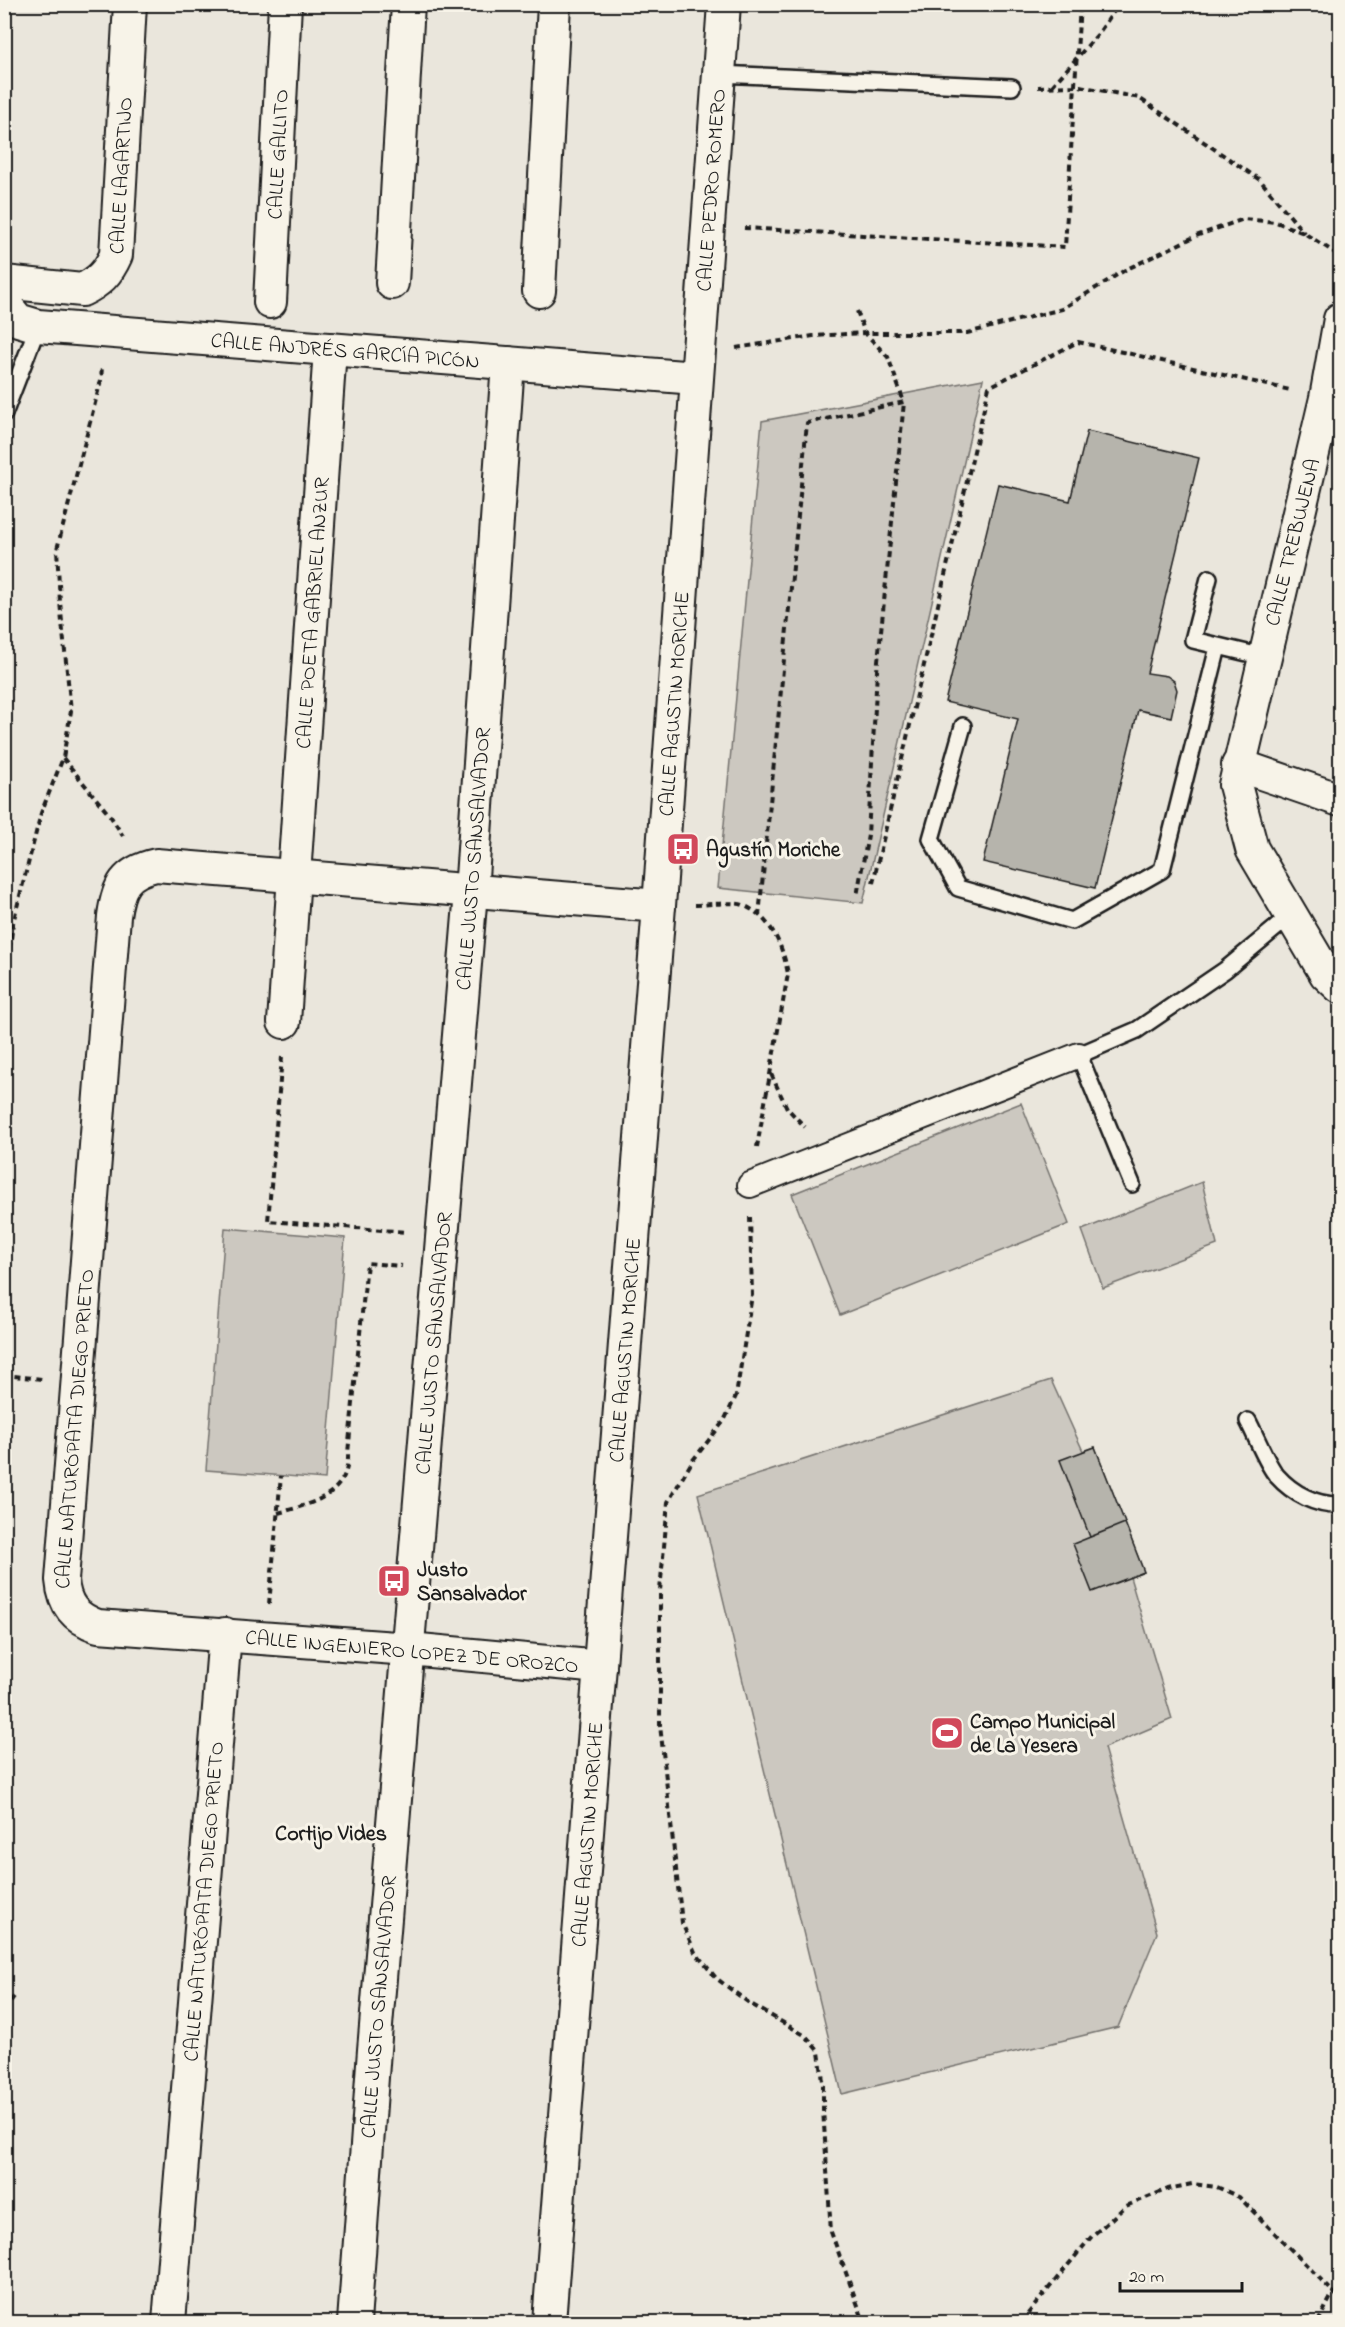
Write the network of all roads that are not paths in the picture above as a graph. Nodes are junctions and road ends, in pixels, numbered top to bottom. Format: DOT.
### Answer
graph roads {
  1 [pos="130,4"];
  2 [pos="285,4"];
  3 [pos="408,4"];
  4 [pos="554,4"];
  5 [pos="724,4"];
  6 [pos="718,74"];
  7 [pos="1012,87"];
  8 [pos="4,282"];
  9 [pos="392,283"];
  10 [pos="539,291"];
  11 [pos="270,302"];
  12 [pos="4,303"];
  13 [pos="1341,319"];
  14 [pos="38,326"];
  15 [pos="330,349"];
  16 [pos="508,363"];
  17 [pos="697,367"];
  18 [pos="4,414"];
  19 [pos="1209,578"];
  20 [pos="1218,646"];
  21 [pos="1264,657"];
  22 [pos="963,726"];
  23 [pos="1238,765"];
  24 [pos="1341,800"];
  25 [pos="294,876"];
  26 [pos="471,892"];
  27 [pos="659,906"];
  28 [pos="1290,916"];
  29 [pos="1341,987"];
  30 [pos="284,1022"];
  31 [pos="1080,1055"];
  32 [pos="1132,1184"];
  33 [pos="750,1185"];
  34 [pos="1248,1421"];
  35 [pos="1341,1505"];
  36 [pos="225,1634"];
  37 [pos="410,1649"];
  38 [pos="600,1667"];
  39 [pos="169,2322"];
  40 [pos="354,2322"];
  41 [pos="549,2322"];
  1 -- 8 [label="street, CALLE LAGARTIJO"];
  2 -- 11 [label="street, CALLE GALLITO"];
  3 -- 9 [label="street"];
  4 -- 10 [label="street"];
  5 -- 6 [label="street, CALLE PEDRO ROMERO"];
  6 -- 7 [label="lane"];
  6 -- 17 [label="street, CALLE PEDRO ROMERO"];
  12 -- 14 [label="street, CALLE ANDRÉS GARCÍA PICÓN"];
  13 -- 21 [label="street, CALLE TREBUJENA"];
  14 -- 15 [label="street, CALLE ANDRÉS GARCÍA PICÓN"];
  14 -- 18 [label="lane"];
  15 -- 16 [label="street, CALLE ANDRÉS GARCÍA PICÓN"];
  15 -- 25 [label="street, CALLE POETA GABRIEL ANZUR"];
  16 -- 17 [label="street, CALLE ANDRÉS GARCÍA PICÓN"];
  16 -- 26 [label="street, CALLE JUSTO SANSALVADOR"];
  17 -- 27 [label="street, CALLE AGUSTIN MORICHE"];
  19 -- 20 [label="lane"];
  20 -- 21 [label="lane"];
  20 -- 22 [label="lane"];
  21 -- 23 [label="street, CALLE TREBUJENA"];
  23 -- 24 [label="street"];
  23 -- 28 [label="street, CALLE TREBUJENA"];
  25 -- 26 [label="street"];
  25 -- 30 [label="street, CALLE POETA GABRIEL ANZUR"];
  25 -- 36 [label="street, CALLE NATURÓPATA DIEGO PRIETO"];
  26 -- 27 [label="street"];
  26 -- 37 [label="street, CALLE JUSTO SANSALVADOR"];
  27 -- 38 [label="street, CALLE AGUSTIN MORICHE"];
  28 -- 29 [label="street, CALLE TREBUJENA"];
  28 -- 31 [label="lane"];
  31 -- 32 [label="lane"];
  31 -- 33 [label="street"];
  34 -- 35 [label="lane"];
  36 -- 37 [label="street, CALLE INGENIERO LOPEZ DE OROZCO"];
  36 -- 39 [label="street, CALLE NATURÓPATA DIEGO PRIETO"];
  37 -- 38 [label="street, CALLE INGENIERO LOPEZ DE OROZCO"];
  37 -- 40 [label="street, CALLE JUSTO SANSALVADOR"];
  38 -- 41 [label="street, CALLE AGUSTIN MORICHE"];
}
